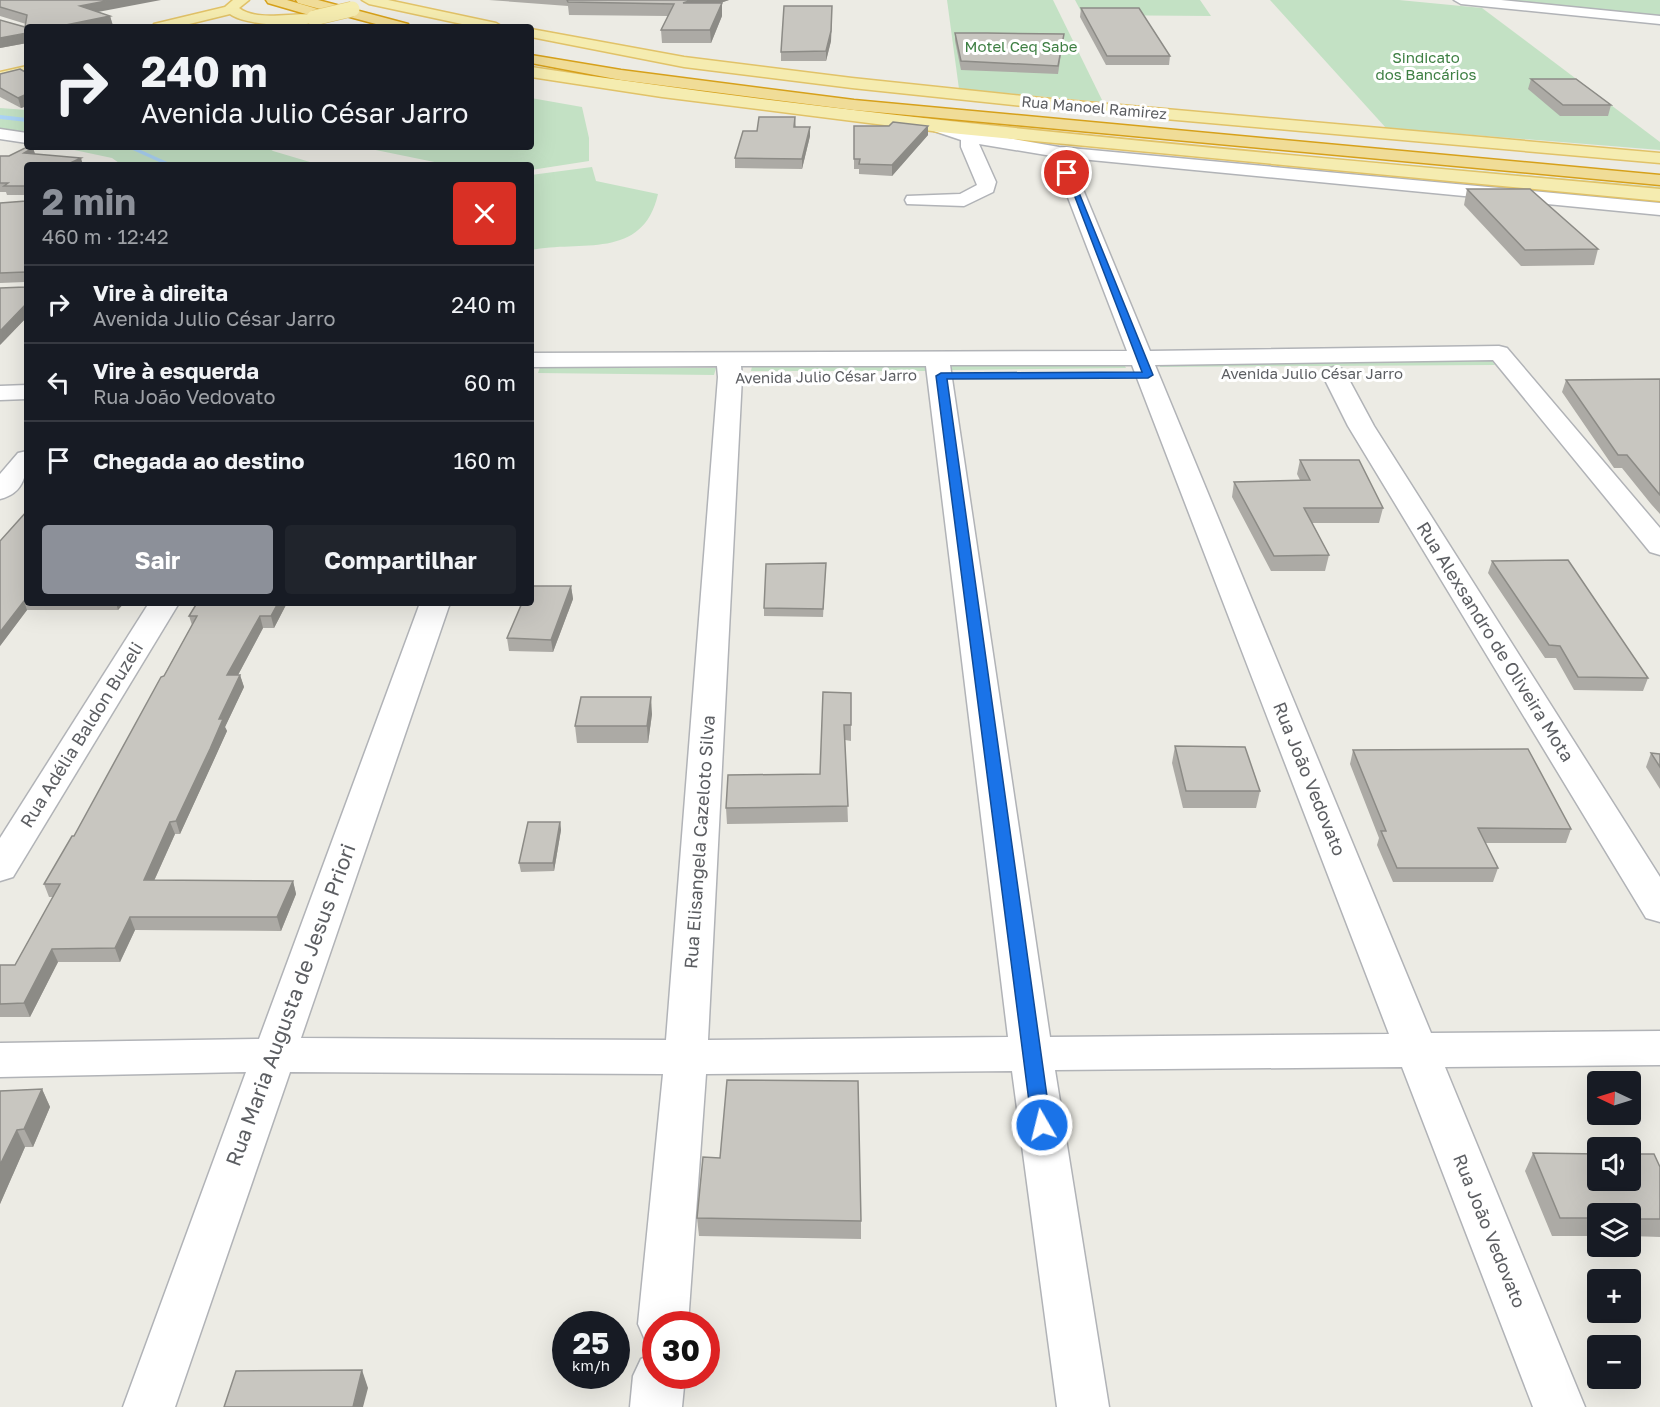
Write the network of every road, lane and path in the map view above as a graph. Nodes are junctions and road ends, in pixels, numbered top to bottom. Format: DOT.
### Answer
graph roads {
  1 [pos="273,0"];
  2 [pos="303,0"];
  3 [pos="369,0"];
  4 [pos="1461,0"];
  5 [pos="211,2"];
  6 [pos="356,4"];
  7 [pos="234,6"];
  8 [pos="274,20"];
  9 [pos="1660,20"];
  10 [pos="170,24"];
  11 [pos="256,24"];
  12 [pos="284,24"];
  13 [pos="360,24"];
  14 [pos="392,24"];
  15 [pos="482,24"];
  16 [pos="534,34"];
  17 [pos="534,52"];
  18 [pos="534,60"];
  19 [pos="24,72"];
  20 [pos="534,72"];
  21 [pos="0,76"];
  22 [pos="829,114"];
  23 [pos="940,128"];
  24 [pos="1108,130"];
  25 [pos="0,134"];
  26 [pos="969,137"];
  27 [pos="24,138"];
  28 [pos="1553,149"];
  29 [pos="24,150"];
  30 [pos="1059,152"];
  31 [pos="14,155"];
  32 [pos="1660,158"];
  33 [pos="1660,163"];
  34 [pos="1660,171"];
  35 [pos="1660,180"];
  36 [pos="1660,195"];
  37 [pos="914,200"];
  38 [pos="1660,209"];
  39 [pos="534,360"];
  40 [pos="1145,366"];
  41 [pos="729,368"];
  42 [pos="939,368"];
  43 [pos="1517,373"];
  44 [pos="1334,374"];
  45 [pos="534,378"];
  46 [pos="24,392"];
  47 [pos="0,393"];
  48 [pos="24,412"];
  49 [pos="0,414"];
  50 [pos="24,463"];
  51 [pos="0,491"];
  52 [pos="1660,546"];
  53 [pos="162,606"];
  54 [pos="434,606"];
  55 [pos="0,868"];
  56 [pos="1660,908"];
  57 [pos="1416,1048"];
  58 [pos="1660,1048"];
  59 [pos="1031,1054"];
  60 [pos="273,1055"];
  61 [pos="686,1057"];
  62 [pos="0,1060"];
  63 [pos="664,1311"];
  64 [pos="658,1389"];
  65 [pos="149,1407"];
  66 [pos="656,1407"];
  67 [pos="1083,1407"];
  68 [pos="1559,1407"];
  1 -- 13 [label="highway"];
  2 -- 14 [label="highway"];
  3 -- 15 [label="main road"];
  4 -- 9 [label="street"];
  5 -- 7 [label="main road"];
  6 -- 8 [label="main road, bridge"];
  7 -- 8 [label="main road"];
  7 -- 10 [label="main road"];
  8 -- 11 [label="main road"];
  8 -- 12 [label="main road"];
  16 -- 28 [label="main road, Rua Manoel Ramirez"];
  17 -- 34 [label="highway"];
  18 -- 24 [label="highway"];
  19 -- 21 [label="main road"];
  20 -- 22 [label="main road"];
  22 -- 23 [label="main road"];
  22 -- 24 [label="highway"];
  23 -- 26 [label="street"];
  23 -- 36 [label="main road"];
  24 -- 35 [label="highway"];
  25 -- 27 [label="street"];
  26 -- 30 [label="street"];
  26 -- 37 [label="street"];
  28 -- 32 [label="main road, Rua Manoel Ramirez"];
  28 -- 33 [label="highway"];
  29 -- 31 [label="street"];
  30 -- 38 [label="street"];
  30 -- 40 [label="street, Rua João Vedovato"];
  39 -- 41 [label="street, Avenida Julio César Jarro"];
  40 -- 42 [label="street, Avenida Julio César Jarro"];
  40 -- 43 [label="street, Avenida Julio César Jarro"];
  40 -- 44 [label="street, Avenida Julio César Jarro"];
  40 -- 57 [label="street, Rua João Vedovato"];
  41 -- 42 [label="street, Avenida Julio César Jarro"];
  41 -- 45 [label="street, Avenida Julio César Jarro"];
  41 -- 61 [label="street, Rua Elisangela Cazeloto Silva"];
  42 -- 59 [label="street"];
  43 -- 44 [label="street, Avenida Julio César Jarro"];
  43 -- 52 [label="street"];
  44 -- 56 [label="street, Rua Alexsandro de Oliveira Mota"];
  46 -- 47 [label="street"];
  48 -- 49 [label="street"];
  50 -- 51 [label="street"];
  53 -- 55 [label="street, Rua Adélia Baldon Buzeli"];
  54 -- 60 [label="street, Rua Maria Augusta de Jesus Priori"];
  57 -- 58 [label="street"];
  57 -- 59 [label="street"];
  57 -- 68 [label="street, Rua João Vedovato"];
  59 -- 61 [label="street"];
  59 -- 67 [label="street"];
  60 -- 61 [label="street"];
  60 -- 62 [label="street"];
  60 -- 65 [label="street, Rua Maria Augusta de Jesus Priori"];
  61 -- 63 [label="street, Rua Elisangela Cazeloto Silva"];
  64 -- 66 [label="street"];
}
